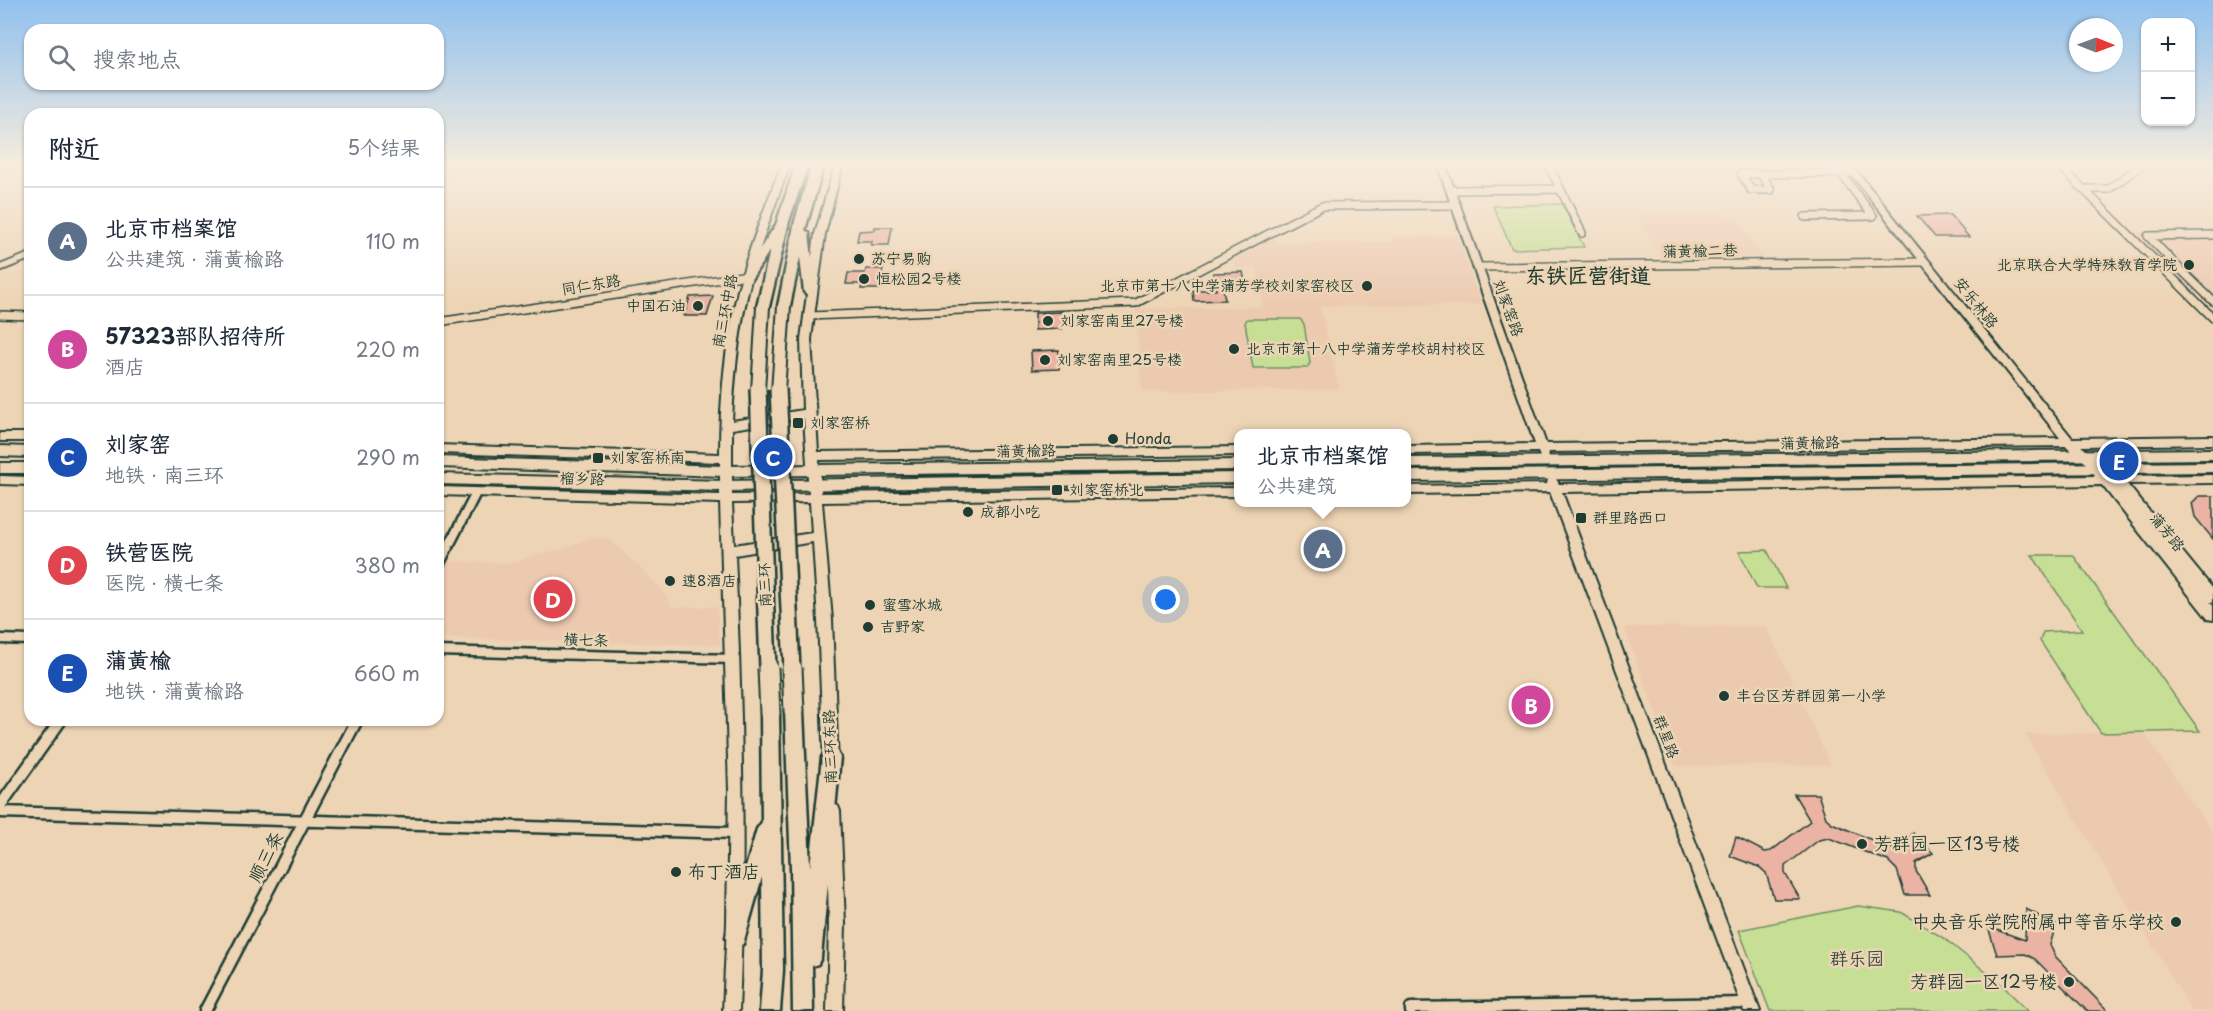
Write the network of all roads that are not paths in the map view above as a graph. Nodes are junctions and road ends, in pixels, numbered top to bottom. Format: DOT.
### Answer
graph roads {
  1 [pos="770,211"];
  2 [pos="786,211"];
  3 [pos="804,211"];
  4 [pos="826,211"];
  5 [pos="1312,211"];
  6 [pos="1458,211"];
  7 [pos="1571,211"];
  8 [pos="1871,211"];
  9 [pos="1884,211"];
  10 [pos="2105,211"];
  11 [pos="1805,217"];
  12 [pos="783,221"];
  13 [pos="801,221"];
  14 [pos="1582,233"];
  15 [pos="2213,235"];
  16 [pos="24,258"];
  17 [pos="1923,262"];
  18 [pos="2173,262"];
  19 [pos="2157,263"];
  20 [pos="1478,267"];
  21 [pos="0,268"];
  22 [pos="748,274"];
  23 [pos="810,292"];
  24 [pos="2213,300"];
  25 [pos="0,315"];
  26 [pos="24,316"];
  27 [pos="809,316"];
  28 [pos="2213,318"];
  29 [pos="444,321"];
  30 [pos="810,414"];
  31 [pos="726,426"];
  32 [pos="0,436"];
  33 [pos="24,437"];
  34 [pos="2213,440"];
  35 [pos="2070,443"];
  36 [pos="1542,448"];
  37 [pos="444,449"];
  38 [pos="1411,450"];
  39 [pos="0,451"];
  40 [pos="1234,451"];
  41 [pos="24,452"];
  42 [pos="1196,452"];
  43 [pos="2213,454"];
  44 [pos="2086,456"];
  45 [pos="444,462"];
  46 [pos="813,463"];
  47 [pos="1411,463"];
  48 [pos="724,464"];
  49 [pos="1212,465"];
  50 [pos="1234,465"];
  51 [pos="2213,467"];
  52 [pos="0,468"];
  53 [pos="24,468"];
  54 [pos="1550,475"];
  55 [pos="1411,476"];
  56 [pos="2107,476"];
  57 [pos="1234,478"];
  58 [pos="444,479"];
  59 [pos="2213,479"];
  60 [pos="0,480"];
  61 [pos="24,480"];
  62 [pos="1411,490"];
  63 [pos="816,491"];
  64 [pos="444,492"];
  65 [pos="1234,492"];
  66 [pos="476,493"];
  67 [pos="725,493"];
  68 [pos="820,536"];
  69 [pos="728,551"];
  70 [pos="444,555"];
  71 [pos="2213,598"];
  72 [pos="2213,615"];
  73 [pos="0,639"];
  74 [pos="24,640"];
  75 [pos="444,651"];
  76 [pos="733,659"];
  77 [pos="58,726"];
  78 [pos="354,726"];
  79 [pos="831,758"];
  80 [pos="0,806"];
  81 [pos="0,812"];
  82 [pos="771,812"];
  83 [pos="304,819"];
  84 [pos="735,833"];
  85 [pos="736,937"];
  86 [pos="1751,1007"];
  87 [pos="205,1011"];
  88 [pos="731,1011"];
  89 [pos="770,1011"];
  90 [pos="804,1011"];
  91 [pos="835,1011"];
  92 [pos="1411,1011"];
  1 -- 22 [label="street, 南三环中路"];
  2 -- 12 [label="highway, 南三环"];
  3 -- 13 [label="highway, 南三环"];
  4 -- 23 [label="street"];
  5 -- 27 [label="street"];
  6 -- 20 [label="street, 刘家窑路"];
  7 -- 14 [label="street"];
  8 -- 11 [label="street"];
  9 -- 17 [label="street, 安乐林路"];
  10 -- 19 [label="street"];
  12 -- 22 [label="highway"];
  12 -- 82 [label="highway, 南三环, bridge"];
  13 -- 23 [label="highway"];
  13 -- 90 [label="highway, 南三环, bridge"];
  15 -- 18 [label="street"];
  16 -- 21 [label="street"];
  17 -- 20 [label="street, 蒲黄榆二巷"];
  17 -- 35 [label="street, 安乐林路"];
  18 -- 19 [label="street"];
  18 -- 24 [label="street"];
  19 -- 28 [label="street"];
  20 -- 36 [label="street, 刘家窑路"];
  22 -- 29 [label="street, 同仁东路"];
  22 -- 31 [label="street, 南三环中路"];
  23 -- 27 [label="street"];
  25 -- 26 [label="street"];
  27 -- 30 [label="street"];
  30 -- 31 [label="street"];
  30 -- 46 [label="street"];
  31 -- 48 [label="street, 南三环中路"];
  32 -- 33 [label="street"];
  34 -- 35 [label="street"];
  35 -- 36 [label="street"];
  35 -- 44 [label="street, 安乐林路"];
  36 -- 38 [label="street"];
  36 -- 54 [label="street, 刘家窑路"];
  37 -- 48 [label="street, 榴乡路"];
  39 -- 41 [label="main road"];
  40 -- 42 [label="street"];
  42 -- 46 [label="street"];
  42 -- 49 [label="street"];
  43 -- 44 [label="main road, 蒲黄榆路"];
  44 -- 54 [label="main road, 蒲黄榆路"];
  44 -- 56 [label="street, 安乐林路"];
  45 -- 48 [label="main road, 榴乡路"];
  46 -- 48 [label="main road, 蒲黄榆路"];
  46 -- 49 [label="main road, 蒲黄榆路"];
  46 -- 63 [label="street, 南三环东路"];
  47 -- 54 [label="main road, 蒲黄榆路"];
  48 -- 67 [label="street, 南三环中路"];
  49 -- 50 [label="main road, 蒲黄榆路"];
  51 -- 56 [label="main road, 蒲黄榆路"];
  52 -- 53 [label="main road"];
  54 -- 55 [label="main road, 蒲黄榆路"];
  54 -- 56 [label="main road, 蒲黄榆路"];
  54 -- 62 [label="street"];
  54 -- 86 [label="street, 群星路"];
  56 -- 59 [label="street"];
  56 -- 71 [label="street, 蒲芳路"];
  56 -- 72 [label="street, 蒲芳路"];
  57 -- 63 [label="main road, 蒲黄榆路"];
  58 -- 67 [label="main road, 榴乡路"];
  60 -- 61 [label="street"];
  63 -- 65 [label="street"];
  63 -- 67 [label="main road, 蒲黄榆路"];
  63 -- 68 [label="street, 南三环东路"];
  64 -- 66 [label="street, 榴乡路"];
  66 -- 67 [label="street, 榴乡路"];
  66 -- 70 [label="street"];
  67 -- 69 [label="street"];
  68 -- 69 [label="street"];
  68 -- 79 [label="street, 南三环东路"];
  69 -- 76 [label="street"];
  73 -- 74 [label="street"];
  75 -- 76 [label="street, 横七条"];
  76 -- 84 [label="street"];
  77 -- 80 [label="street"];
  78 -- 83 [label="street, 顺三条"];
  79 -- 90 [label="highway"];
  79 -- 91 [label="street, 南三环东路"];
  81 -- 83 [label="street"];
  82 -- 85 [label="highway"];
  82 -- 89 [label="highway, 南三环"];
  83 -- 84 [label="street"];
  83 -- 87 [label="street, 顺三条"];
  84 -- 85 [label="street"];
  85 -- 88 [label="street"];
  86 -- 92 [label="street"];
}
